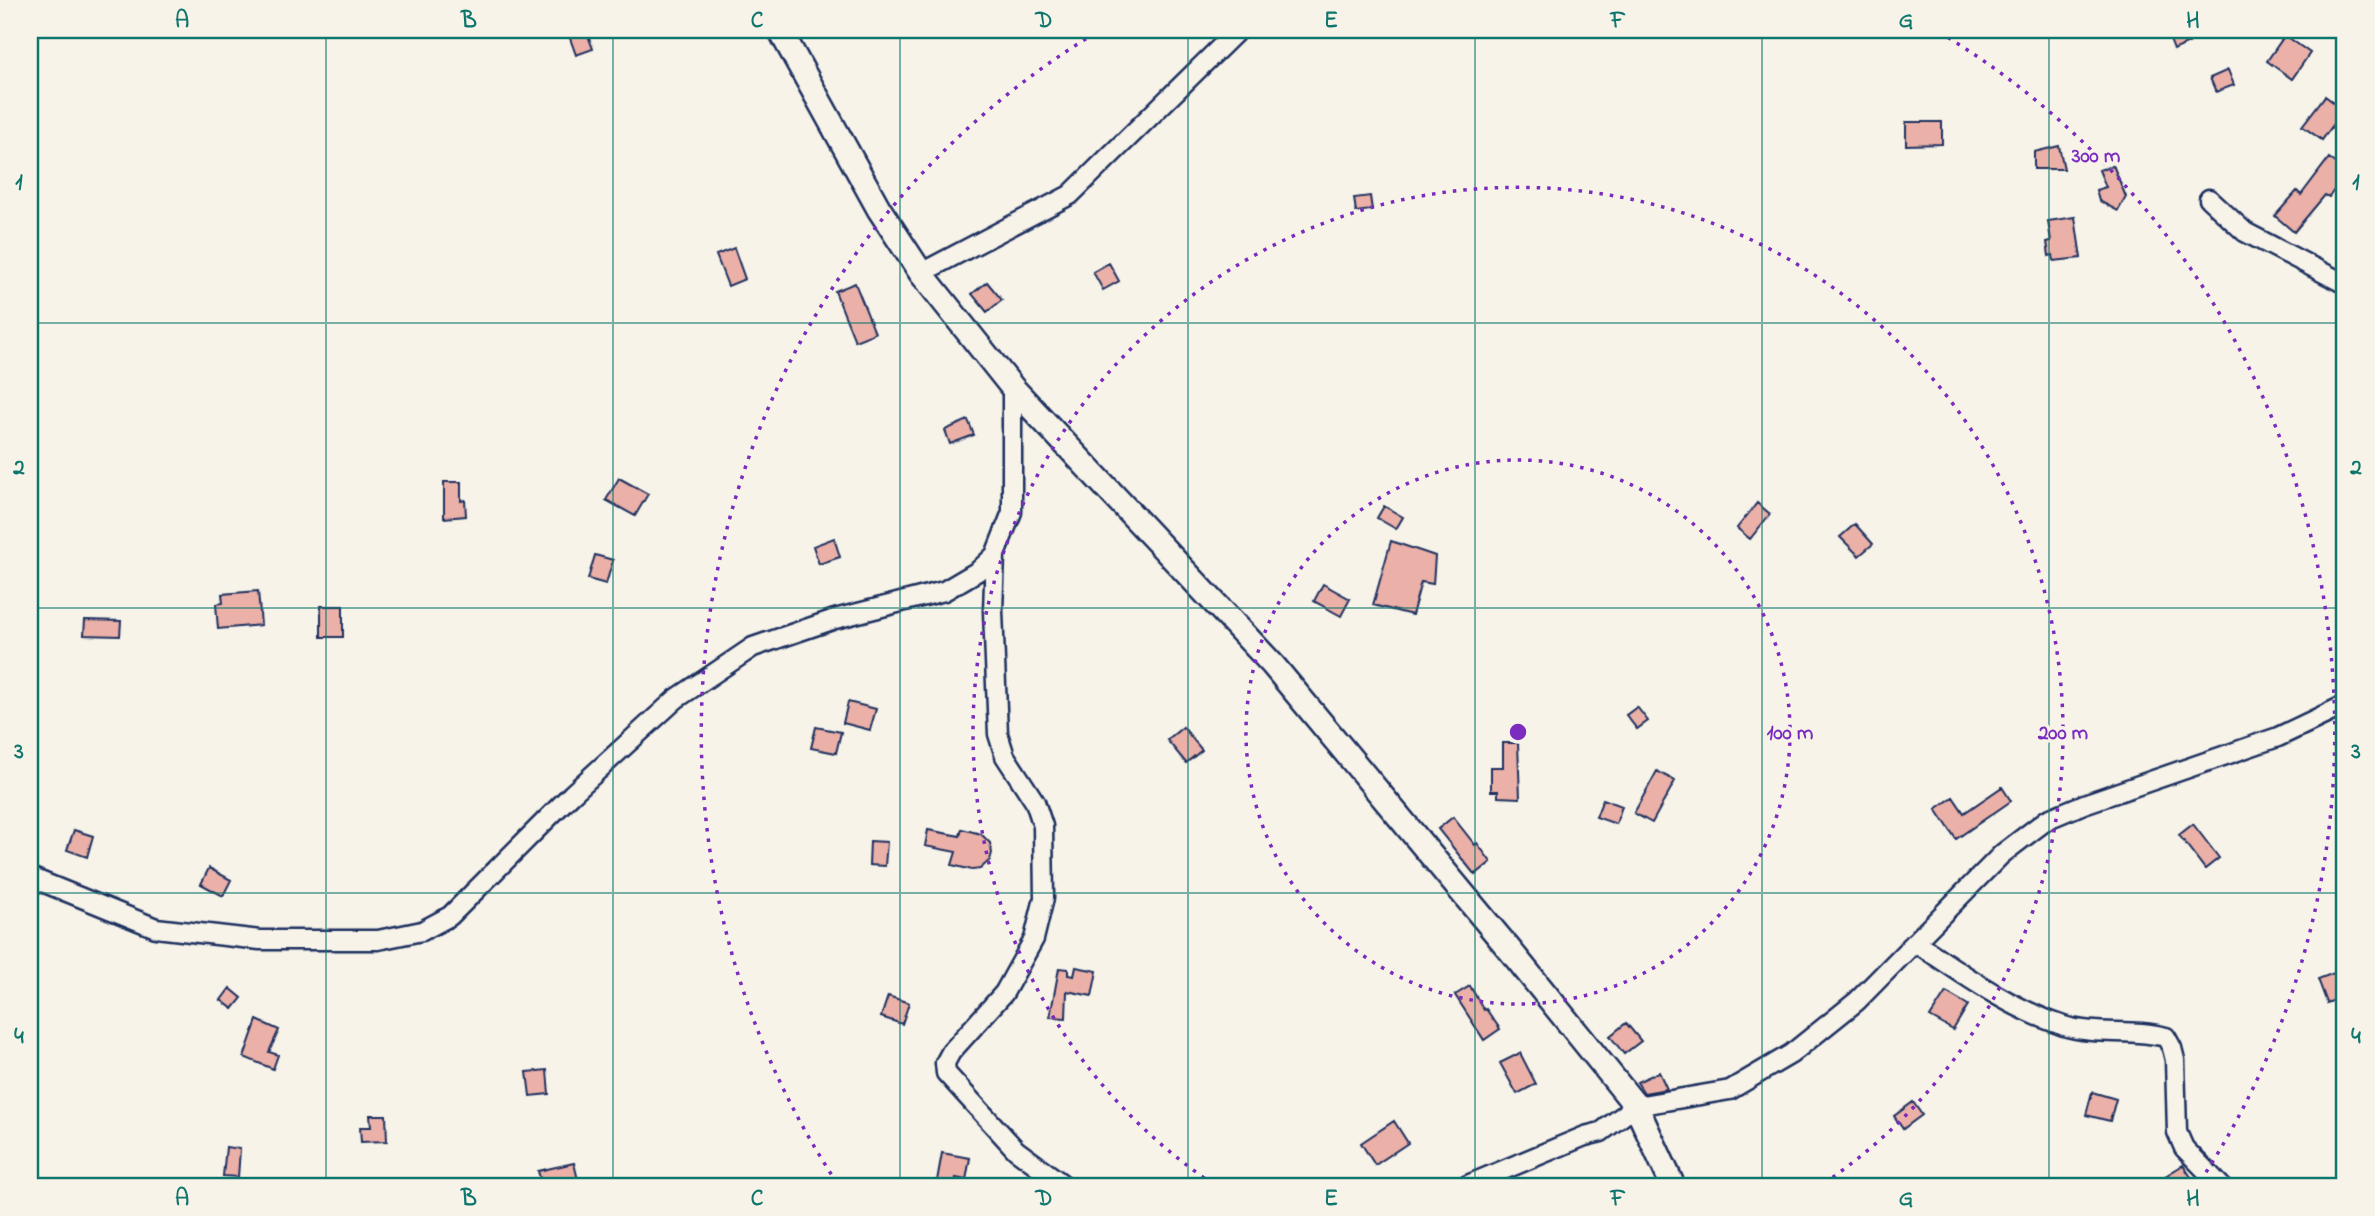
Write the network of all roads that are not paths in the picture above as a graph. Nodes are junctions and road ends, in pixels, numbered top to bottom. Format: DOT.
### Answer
graph roads {
  1 [pos="780,30"];
  2 [pos="1238,30"];
  3 [pos="2209,198"];
  4 [pos="921,273"];
  5 [pos="2345,284"];
  6 [pos="1012,387"];
  7 [pos="995,555"];
  8 [pos="2345,705"];
  9 [pos="30,877"];
  10 [pos="1915,942"];
  11 [pos="1636,1106"];
  12 [pos="1065,1186"];
  13 [pos="1465,1186"];
  14 [pos="1673,1186"];
  15 [pos="2221,1186"];
  1 -- 4 [label="street"];
  2 -- 4 [label="street"];
  3 -- 5 [label="street"];
  4 -- 6 [label="street"];
  6 -- 7 [label="street"];
  6 -- 11 [label="street"];
  7 -- 9 [label="street"];
  7 -- 12 [label="street"];
  8 -- 10 [label="street"];
  10 -- 11 [label="street"];
  10 -- 15 [label="street"];
  11 -- 13 [label="street"];
  11 -- 14 [label="street"];
}
